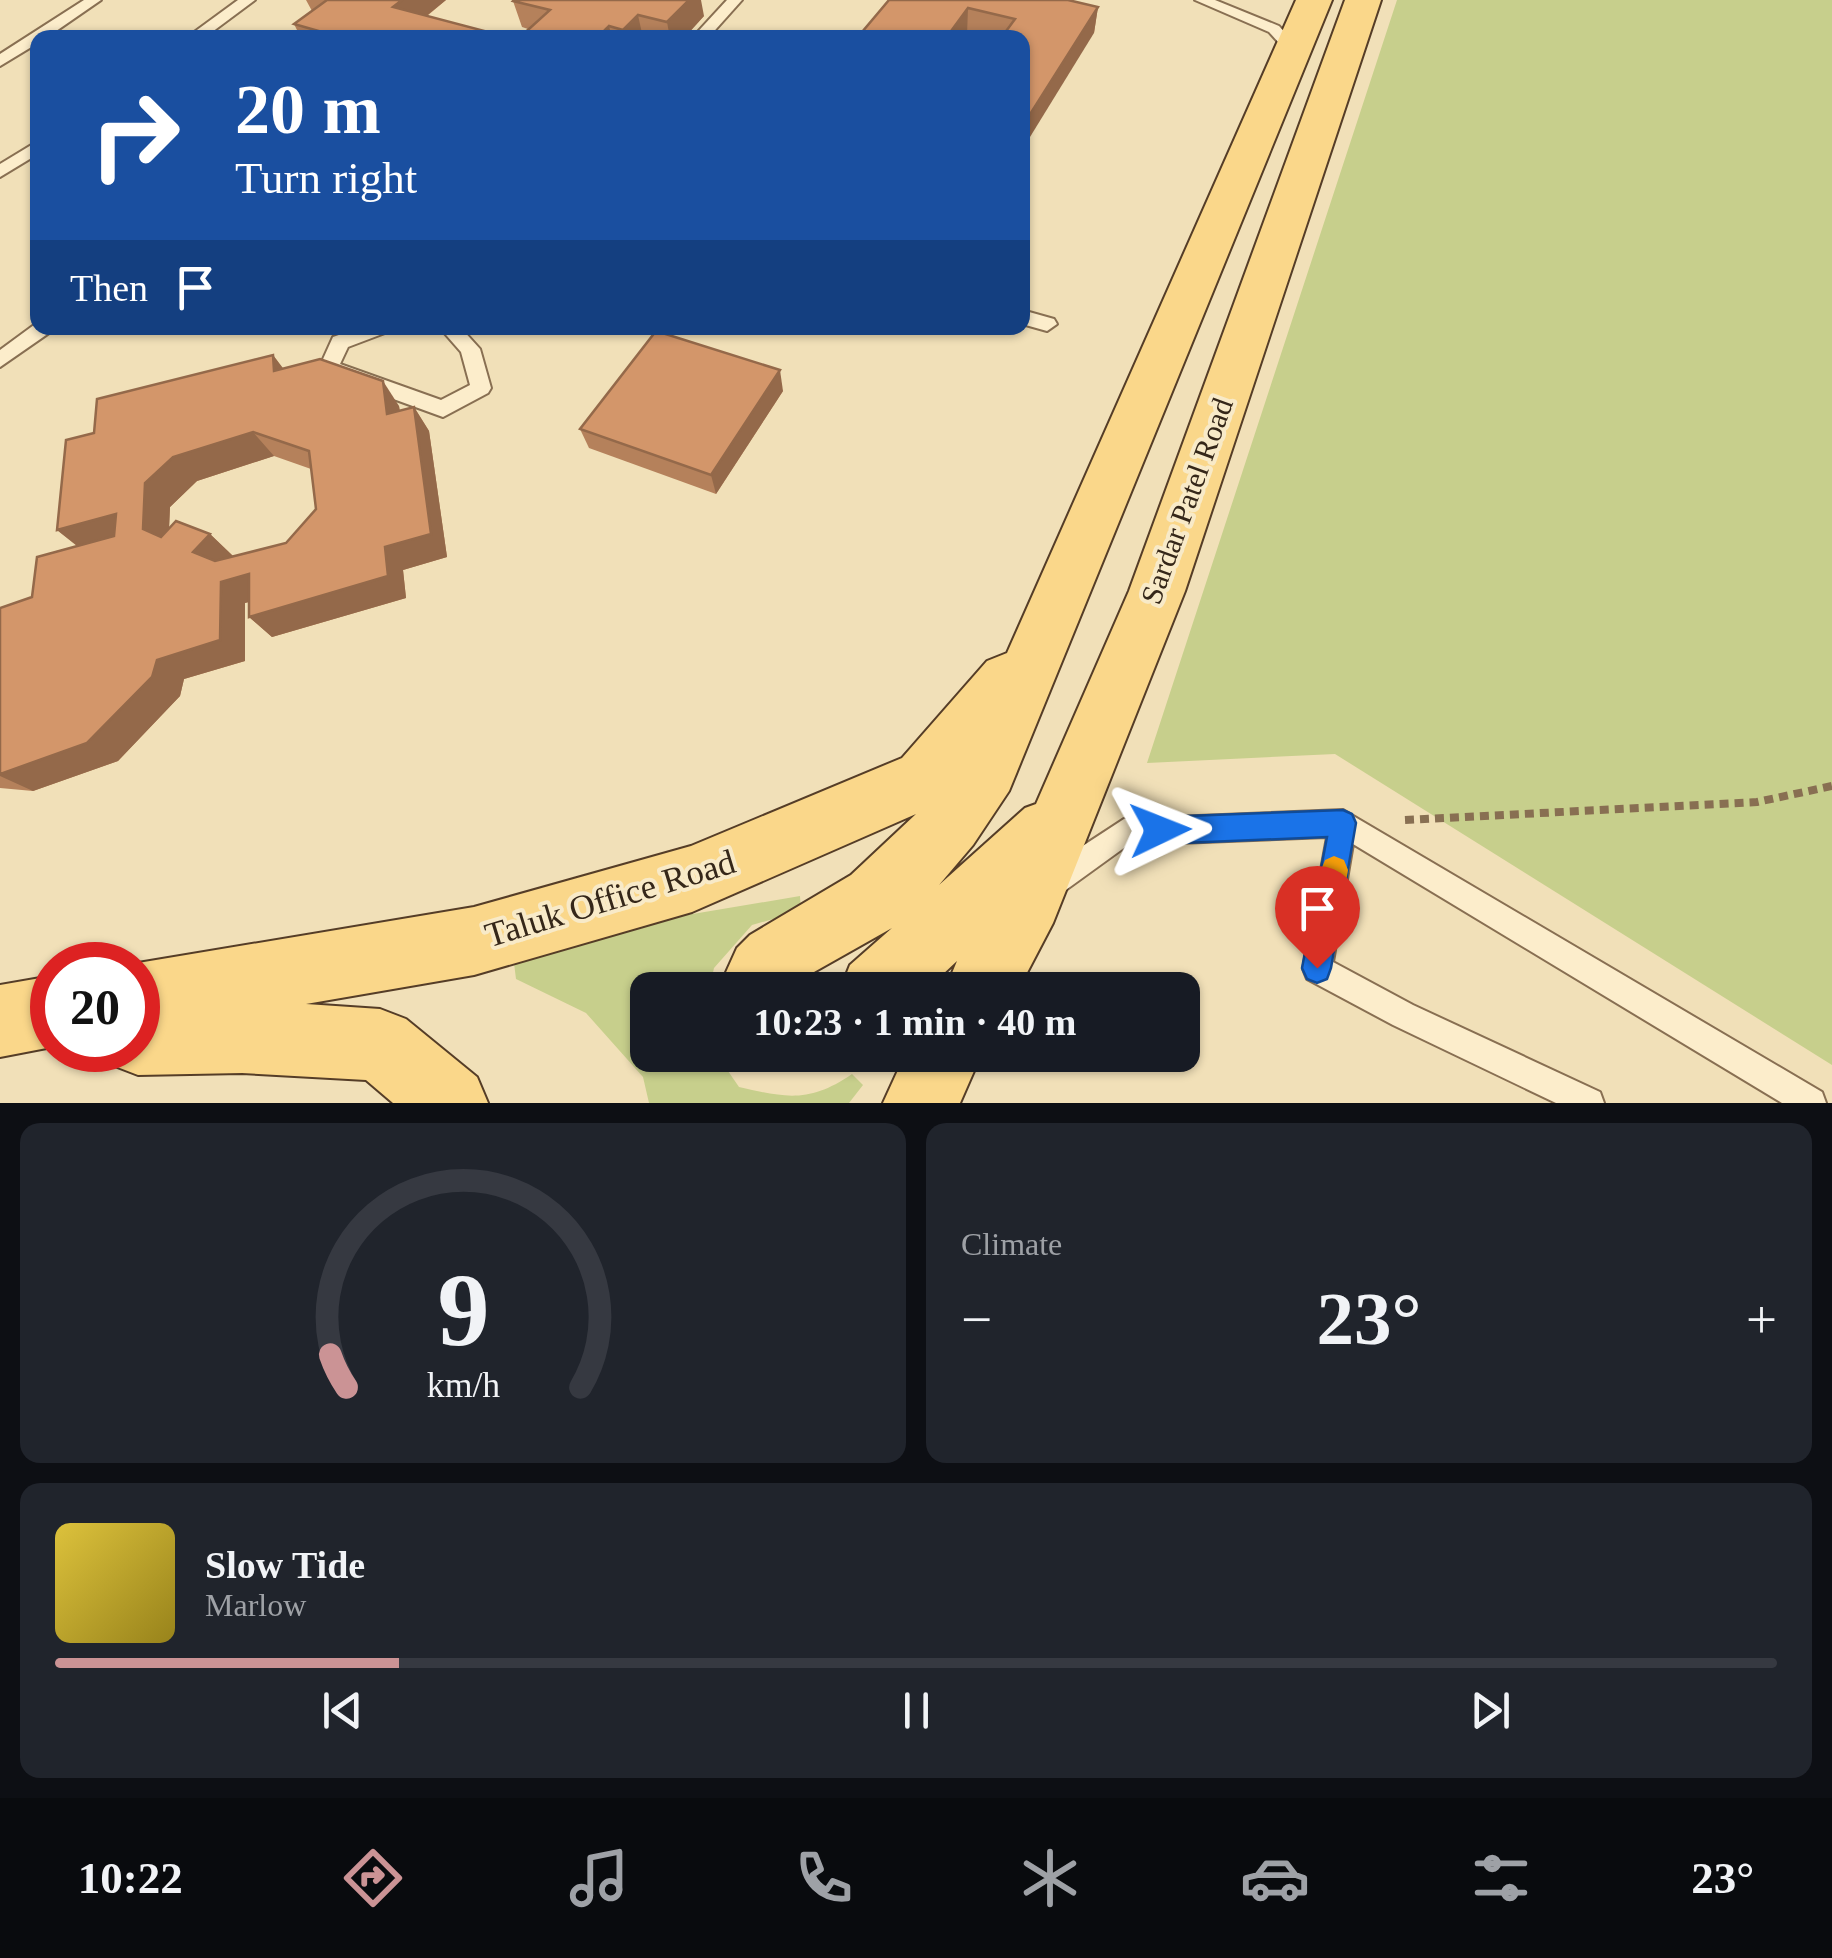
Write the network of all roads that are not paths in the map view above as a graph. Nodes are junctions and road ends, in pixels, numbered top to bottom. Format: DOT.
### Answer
graph roads {
  1 [pos="94,0"];
  2 [pos="248,0"];
  3 [pos="735,0"];
  4 [pos="1202,0"];
  5 [pos="1314,0"];
  6 [pos="1363,0"];
  7 [pos="48,30"];
  8 [pos="205,30"];
  9 [pos="706,30"];
  10 [pos="30,42"];
  11 [pos="1293,50"];
  12 [pos="0,61"];
  13 [pos="30,151"];
  14 [pos="0,172"];
  15 [pos="1030,319"];
  16 [pos="1047,324"];
  17 [pos="33,335"];
  18 [pos="359,335"];
  19 [pos="457,335"];
  20 [pos="0,360"];
  21 [pos="1052,616"];
  22 [pos="1061,819"];
  23 [pos="1343,823"];
  24 [pos="1029,899"];
  25 [pos="766,972"];
  26 [pos="895,972"];
  27 [pos="990,972"];
  28 [pos="160,994"];
  29 [pos="30,1016"];
  30 [pos="0,1021"];
  31 [pos="160,1039"];
  32 [pos="30,1041"];
  33 [pos="0,1042"];
  34 [pos="937,1072"];
  35 [pos="450,1103"];
  36 [pos="920,1103"];
  37 [pos="1589,1103"];
  38 [pos="1811,1103"];
  1 -- 7 [label="lane"];
  2 -- 8 [label="lane"];
  3 -- 9 [label="lane"];
  4 -- 11 [label="lane"];
  5 -- 11 [label="main road"];
  6 -- 22 [label="main road, Sardar Patel Road"];
  10 -- 12 [label="lane"];
  11 -- 21 [label="main road"];
  13 -- 14 [label="lane"];
  15 -- 16 [label="lane"];
  17 -- 20 [label="lane"];
  18 -- 19 [label="lane"];
  21 -- 25 [label="main road"];
  21 -- 28 [label="main road, Taluk Office Road"];
  22 -- 24 [label="main road, Sardar Patel Road"];
  22 -- 26 [label="main road"];
  23 -- 24 [label="lane"];
  23 -- 37 [label="lane"];
  23 -- 38 [label="lane"];
  24 -- 27 [label="main road, Sardar Patel Road"];
  29 -- 30 [label="main road"];
  31 -- 35 [label="main road"];
  32 -- 33 [label="main road"];
  34 -- 36 [label="main road"];
}
